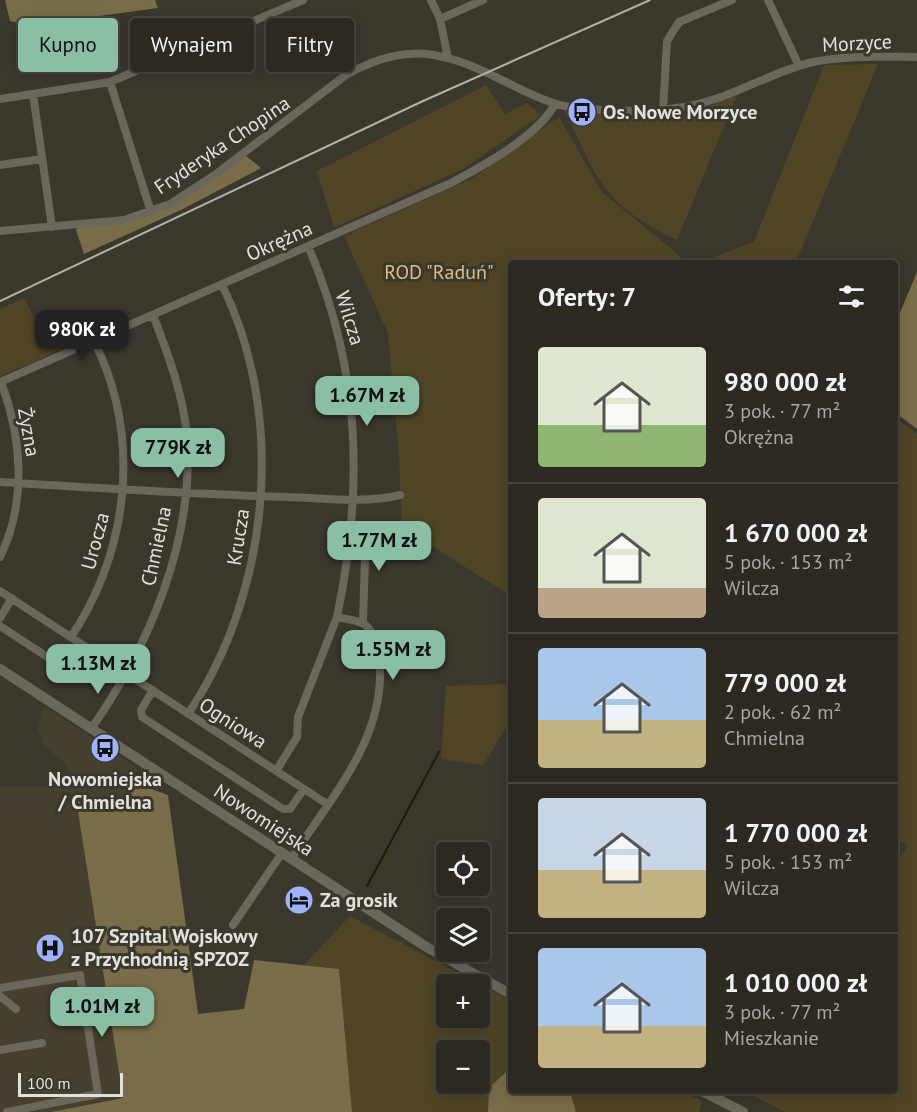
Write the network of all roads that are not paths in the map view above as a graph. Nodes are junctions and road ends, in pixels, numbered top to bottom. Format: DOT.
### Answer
graph roads {
  1 [pos="303,0"];
  2 [pos="431,0"];
  3 [pos="483,0"];
  4 [pos="732,0"];
  5 [pos="768,0"];
  6 [pos="440,19"];
  7 [pos="448,57"];
  8 [pos="917,57"];
  9 [pos="799,66"];
  10 [pos="110,82"];
  11 [pos="33,94"];
  12 [pos="0,99"];
  13 [pos="555,104"];
  14 [pos="663,110"];
  15 [pos="42,159"];
  16 [pos="0,165"];
  17 [pos="151,212"];
  18 [pos="52,226"];
  19 [pos="0,231"];
  20 [pos="308,246"];
  21 [pos="222,285"];
  22 [pos="153,315"];
  23 [pos="94,341"];
  24 [pos="1,382"];
  25 [pos="0,482"];
  26 [pos="19,483"];
  27 [pos="124,489"];
  28 [pos="184,492"];
  29 [pos="400,495"];
  30 [pos="260,497"];
  31 [pos="354,499"];
  32 [pos="349,550"];
  33 [pos="0,557"];
  34 [pos="0,591"];
  35 [pos="12,598"];
  36 [pos="337,617"];
  37 [pos="0,618"];
  38 [pos="363,623"];
  39 [pos="0,626"];
  40 [pos="71,638"];
  41 [pos="97,655"];
  42 [pos="0,669"];
  43 [pos="126,674"];
  44 [pos="153,690"];
  45 [pos="188,714"];
  46 [pos="91,729"];
  47 [pos="276,771"];
  48 [pos="304,789"];
  49 [pos="327,804"];
  50 [pos="287,856"];
  51 [pos="233,925"];
  52 [pos="0,988"];
  53 [pos="508,993"];
  54 [pos="0,996"];
  55 [pos="16,1010"];
  56 [pos="42,1043"];
  57 [pos="0,1050"];
  58 [pos="708,1094"];
  59 [pos="7,1112"];
  60 [pos="743,1112"];
  1 -- 10 [label="street"];
  2 -- 6 [label="street"];
  3 -- 6 [label="street"];
  4 -- 14 [label="street"];
  5 -- 9 [label="street"];
  6 -- 7 [label="street"];
  7 -- 13 [label="street, Fryderyka Chopina"];
  7 -- 17 [label="street, Fryderyka Chopina"];
  8 -- 9 [label="street, Morzyce"];
  9 -- 14 [label="street, Morzyce"];
  10 -- 11 [label="street"];
  10 -- 17 [label="street"];
  11 -- 12 [label="street"];
  11 -- 15 [label="street"];
  13 -- 14 [label="street, Fryderyka Chopina"];
  13 -- 20 [label="street, Okrężna"];
  15 -- 16 [label="street"];
  15 -- 18 [label="street"];
  17 -- 18 [label="street, Fryderyka Chopina"];
  18 -- 19 [label="street, Fryderyka Chopina"];
  20 -- 21 [label="street, Okrężna"];
  20 -- 31 [label="street, Wilcza"];
  21 -- 22 [label="street, Okrężna"];
  21 -- 30 [label="street, Krucza"];
  22 -- 23 [label="street, Okrężna"];
  22 -- 28 [label="street, Chmielna"];
  23 -- 24 [label="street, Okrężna"];
  23 -- 27 [label="street, Urocza"];
  24 -- 26 [label="street, Żyzna"];
  25 -- 26 [label="street"];
  26 -- 27 [label="street"];
  26 -- 33 [label="street, Żyzna"];
  27 -- 28 [label="street"];
  27 -- 40 [label="street, Urocza"];
  28 -- 30 [label="street"];
  28 -- 43 [label="street, Chmielna"];
  29 -- 31 [label="street"];
  30 -- 31 [label="street"];
  30 -- 45 [label="street, Krucza"];
  31 -- 32 [label="street, Wilcza"];
  32 -- 36 [label="street, Wilcza"];
  32 -- 38 [label="street"];
  34 -- 35 [label="street, Ogniowa"];
  35 -- 37 [label="street"];
  35 -- 40 [label="street, Ogniowa"];
  36 -- 38 [label="street"];
  36 -- 47 [label="street, Wilcza"];
  38 -- 49 [label="street"];
  39 -- 41 [label="street"];
  40 -- 41 [label="street, Ogniowa"];
  41 -- 43 [label="street, Ogniowa"];
  42 -- 46 [label="street, Nowomiejska"];
  43 -- 44 [label="street, Ogniowa"];
  43 -- 46 [label="street, Chmielna"];
  44 -- 45 [label="street, Ogniowa"];
  44 -- 48 [label="street"];
  45 -- 47 [label="street, Ogniowa"];
  46 -- 50 [label="street, Nowomiejska"];
  47 -- 48 [label="street, Ogniowa"];
  48 -- 49 [label="street, Ogniowa"];
  49 -- 50 [label="street"];
  50 -- 51 [label="street"];
  50 -- 53 [label="street, Nowomiejska"];
  52 -- 59 [label="street"];
  54 -- 55 [label="street"];
  56 -- 57 [label="street"];
  58 -- 60 [label="street"];
}
